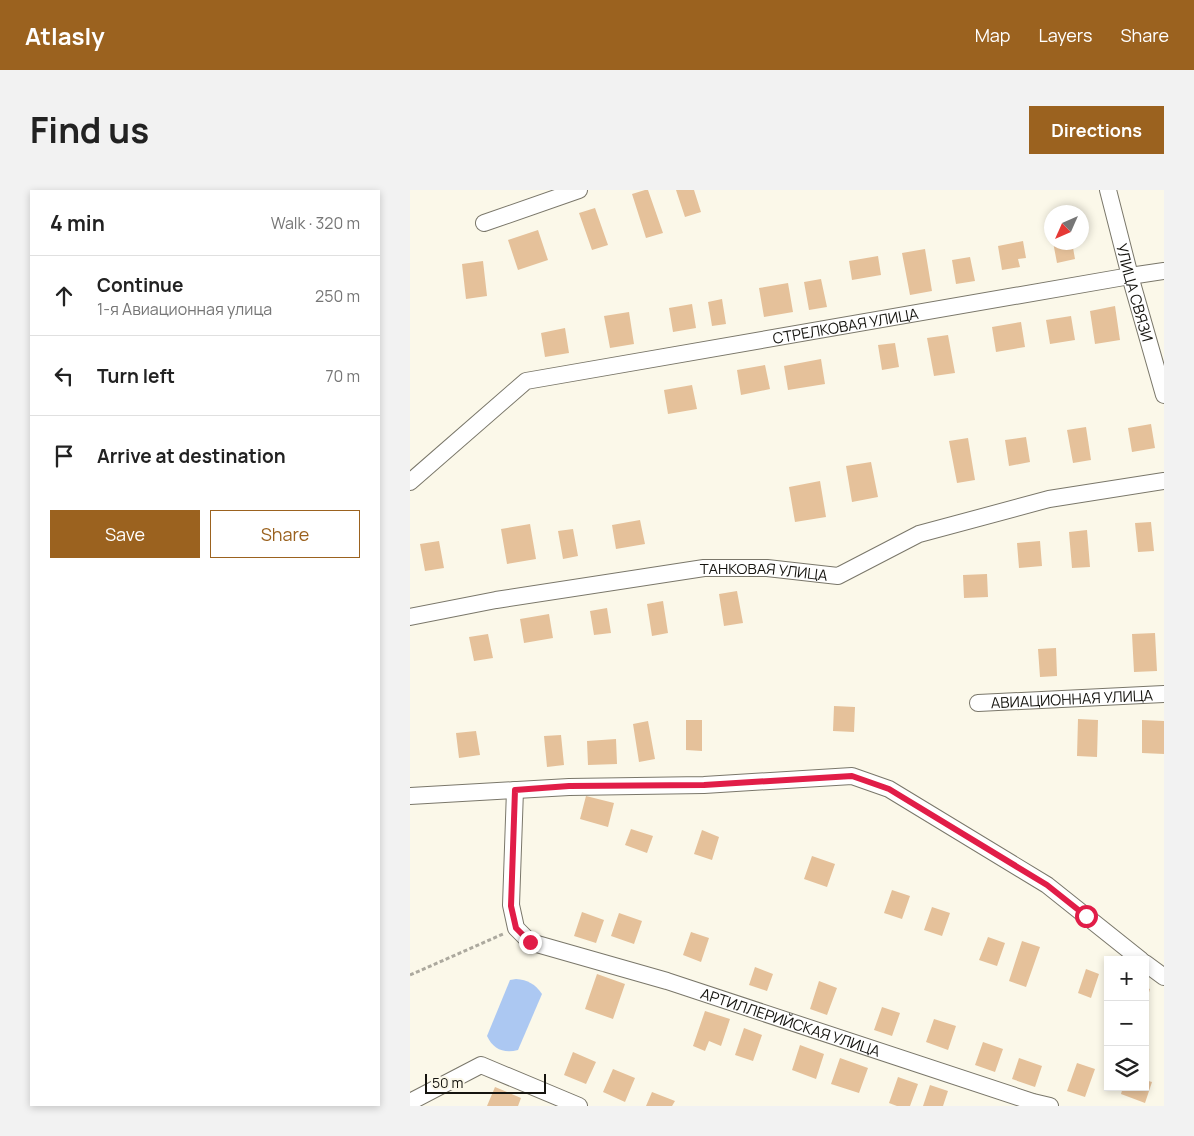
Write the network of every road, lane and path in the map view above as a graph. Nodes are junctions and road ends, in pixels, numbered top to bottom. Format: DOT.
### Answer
graph roads {
  1 [pos="579,190"];
  2 [pos="1108,190"];
  3 [pos="484,223"];
  4 [pos="1164,272"];
  5 [pos="1130,276"];
  6 [pos="1164,395"];
  7 [pos="1164,481"];
  8 [pos="410,482"];
  9 [pos="410,617"];
  10 [pos="1164,694"];
  11 [pos="978,703"];
  12 [pos="515,790"];
  13 [pos="410,796"];
  14 [pos="516,928"];
  15 [pos="1136,956"];
  16 [pos="1149,966"];
  17 [pos="410,975"];
  18 [pos="1164,978"];
  19 [pos="410,1102"];
  20 [pos="1032,1104"];
  21 [pos="579,1106"];
  22 [pos="1050,1106"];
  1 -- 3 [label="street"];
  2 -- 5 [label="street, УЛИЦА СВЯЗИ"];
  4 -- 5 [label="street, СТРЕЛКОВАЯ УЛИЦА"];
  5 -- 6 [label="street, УЛИЦА СВЯЗИ"];
  5 -- 8 [label="street, СТРЕЛКОВАЯ УЛИЦА"];
  7 -- 9 [label="street, ТАНКОВАЯ УЛИЦА"];
  10 -- 11 [label="street, АВИАЦИОННАЯ УЛИЦА"];
  12 -- 13 [label="street"];
  12 -- 14 [label="street"];
  12 -- 15 [label="street"];
  14 -- 17 [label="path"];
  14 -- 20 [label="street, АРТИЛЛЕРИЙСКАЯ УЛИЦА"];
  16 -- 18 [label="street"];
  19 -- 21 [label="street"];
  20 -- 22 [label="street, АРТИЛЛЕРИЙСКАЯ УЛИЦА"];
}
